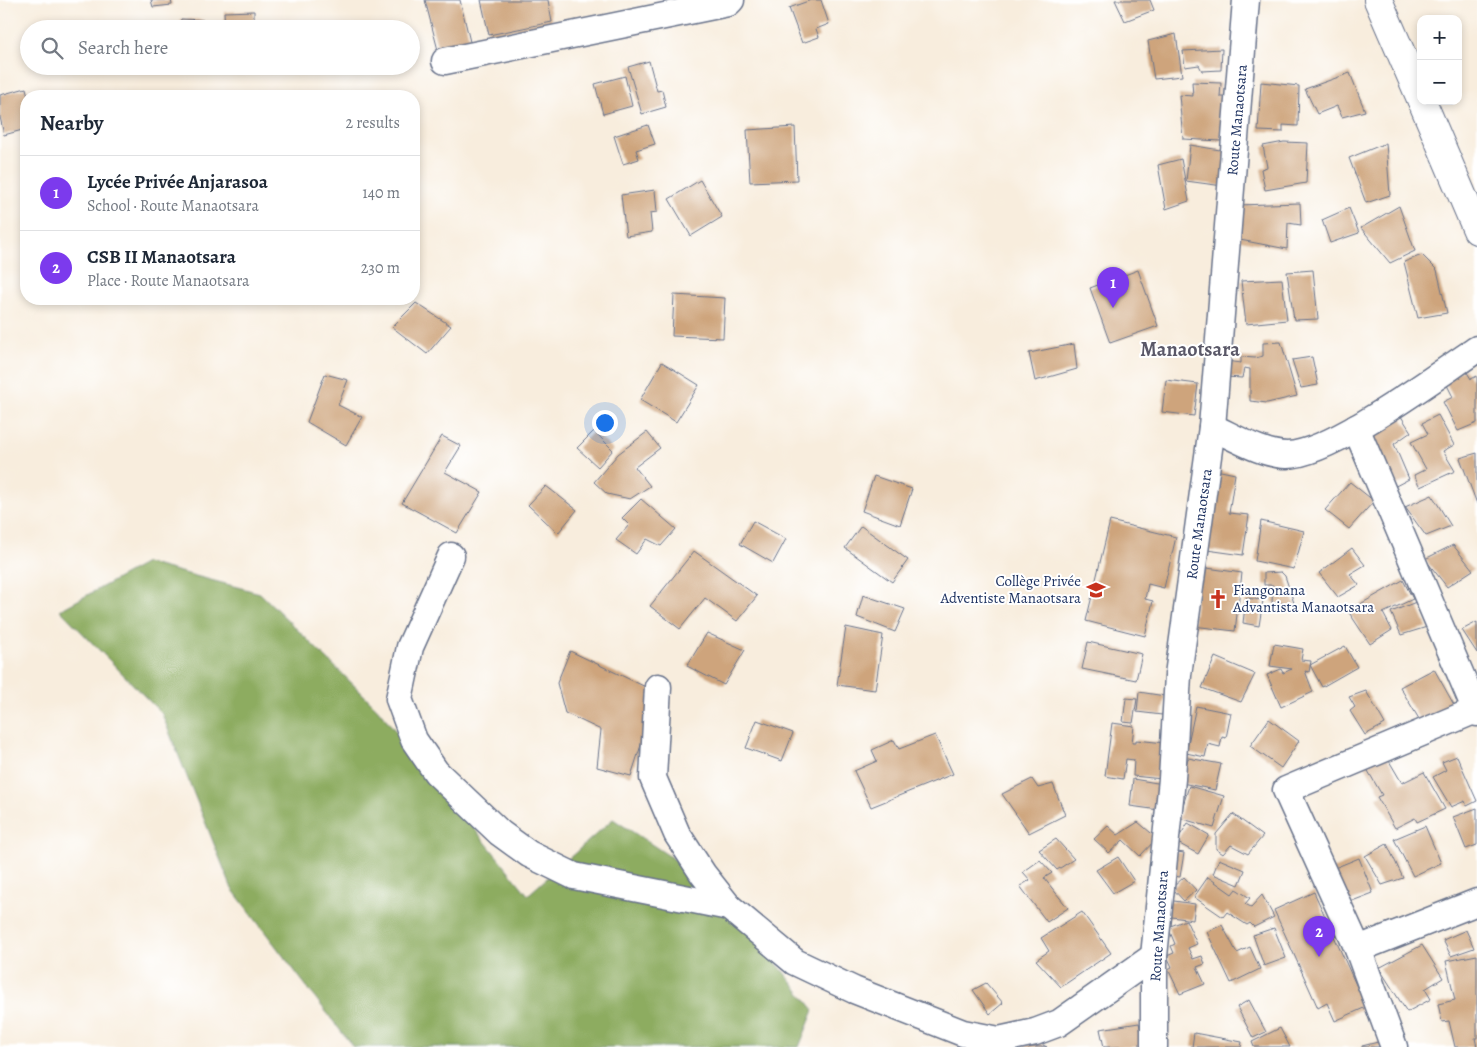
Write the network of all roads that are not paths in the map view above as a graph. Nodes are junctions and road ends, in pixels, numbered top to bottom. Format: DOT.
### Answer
graph roads {
  1 [pos="731,0"];
  2 [pos="1246,0"];
  3 [pos="1378,0"];
  4 [pos="445,61"];
  5 [pos="1417,91"];
  6 [pos="1423,105"];
  7 [pos="1477,230"];
  8 [pos="1477,349"];
  9 [pos="1212,427"];
  10 [pos="1356,428"];
  11 [pos="451,556"];
  12 [pos="658,687"];
  13 [pos="1476,711"];
  14 [pos="1477,902"];
  15 [pos="729,907"];
  16 [pos="1358,949"];
  17 [pos="1154,956"];
  18 [pos="1154,1047"];
  19 [pos="1394,1047"];
  1 -- 4 [label="street"];
  2 -- 9 [label="street, Route Manaotsara"];
  3 -- 5 [label="street"];
  6 -- 7 [label="street"];
  8 -- 10 [label="street"];
  9 -- 10 [label="street"];
  9 -- 17 [label="street, Route Manaotsara"];
  10 -- 13 [label="street"];
  11 -- 15 [label="street"];
  12 -- 15 [label="street"];
  13 -- 16 [label="street"];
  14 -- 16 [label="street"];
  15 -- 17 [label="street"];
  16 -- 19 [label="street"];
  17 -- 18 [label="street, Route Manaotsara"];
}
